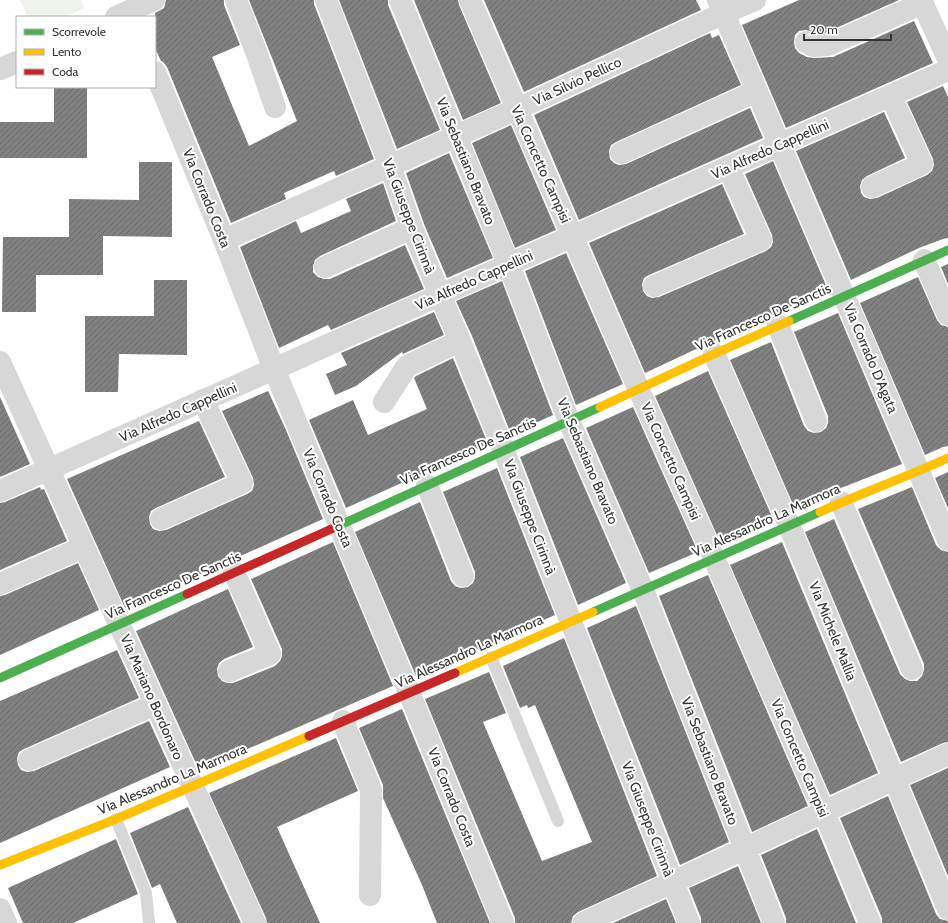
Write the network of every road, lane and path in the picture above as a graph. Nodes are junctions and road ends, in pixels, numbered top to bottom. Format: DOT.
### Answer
graph roads {
  1 [pos="154,0"];
  2 [pos="236,0"];
  3 [pos="326,0"];
  4 [pos="400,0"];
  5 [pos="470,0"];
  6 [pos="755,0"];
  7 [pos="922,2"];
  8 [pos="721,7"];
  9 [pos="126,11"];
  10 [pos="806,42"];
  11 [pos="948,59"];
  12 [pos="16,62"];
  13 [pos="0,69"];
  14 [pos="948,70"];
  15 [pos="156,74"];
  16 [pos="757,91"];
  17 [pos="891,96"];
  18 [pos="275,107"];
  19 [pos="517,109"];
  20 [pos="456,136"];
  21 [pos="780,145"];
  22 [pos="621,153"];
  23 [pos="390,166"];
  24 [pos="728,167"];
  25 [pos="872,187"];
  26 [pos="412,228"];
  27 [pos="572,236"];
  28 [pos="224,240"];
  29 [pos="948,250"];
  30 [pos="924,260"];
  31 [pos="508,265"];
  32 [pos="325,267"];
  33 [pos="654,286"];
  34 [pos="440,295"];
  35 [pos="845,296"];
  36 [pos="948,315"];
  37 [pos="778,325"];
  38 [pos="460,341"];
  39 [pos="714,354"];
  40 [pos="0,362"];
  41 [pos="274,369"];
  42 [pos="639,390"];
  43 [pos="203,400"];
  44 [pos="384,402"];
  45 [pos="569,421"];
  46 [pos="816,421"];
  47 [pos="504,451"];
  48 [pos="948,458"];
  49 [pos="48,469"];
  50 [pos="919,471"];
  51 [pos="427,485"];
  52 [pos="0,491"];
  53 [pos="841,502"];
  54 [pos="161,520"];
  55 [pos="339,525"];
  56 [pos="789,525"];
  57 [pos="948,540"];
  58 [pos="84,547"];
  59 [pos="714,558"];
  60 [pos="234,572"];
  61 [pos="463,576"];
  62 [pos="0,584"];
  63 [pos="643,590"];
  64 [pos="571,622"];
  65 [pos="119,624"];
  66 [pos="491,657"];
  67 [pos="912,669"];
  68 [pos="229,671"];
  69 [pos="0,678"];
  70 [pos="409,692"];
  71 [pos="156,704"];
  72 [pos="343,721"];
  73 [pos="948,754"];
  74 [pos="29,760"];
  75 [pos="894,779"];
  76 [pos="193,786"];
  77 [pos="824,812"];
  78 [pos="116,819"];
  79 [pos="558,821"];
  80 [pos="745,849"];
  81 [pos="0,865"];
  82 [pos="673,882"];
  83 [pos="370,895"];
  84 [pos="0,909"];
  85 [pos="948,909"];
  86 [pos="6,923"];
  87 [pos="149,923"];
  88 [pos="255,923"];
  89 [pos="503,923"];
  90 [pos="583,923"];
  91 [pos="690,923"];
  92 [pos="774,923"];
  93 [pos="870,923"];
  1 -- 9 [label="street"];
  2 -- 18 [label="street"];
  3 -- 23 [label="street, Via Giuseppe Cirinnà"];
  4 -- 20 [label="street, Via Sebastiano Bravato"];
  5 -- 19 [label="street, Via Concetto Campisi"];
  6 -- 8 [label="street, Via Silvio Pellico"];
  7 -- 10 [label="street"];
  7 -- 11 [label="street"];
  8 -- 16 [label="street, Via Corrado D'Agata"];
  8 -- 19 [label="street, Via Silvio Pellico"];
  12 -- 13 [label="street"];
  14 -- 17 [label="street, Via Alfredo Cappellini"];
  15 -- 28 [label="street, Via Corrado Costa"];
  16 -- 21 [label="street, Via Corrado D'Agata"];
  16 -- 22 [label="street"];
  17 -- 21 [label="street, Via Alfredo Cappellini"];
  17 -- 25 [label="street"];
  19 -- 20 [label="street, Via Silvio Pellico"];
  19 -- 27 [label="street, Via Concetto Campisi"];
  20 -- 23 [label="street, Via Silvio Pellico"];
  20 -- 31 [label="street, Via Sebastiano Bravato"];
  21 -- 24 [label="street, Via Alfredo Cappellini"];
  21 -- 35 [label="street, Via Corrado D'Agata"];
  23 -- 26 [label="street, Via Giuseppe Cirinnà"];
  23 -- 28 [label="street, Via Silvio Pellico"];
  24 -- 27 [label="street, Via Alfredo Cappellini"];
  24 -- 33 [label="street"];
  26 -- 32 [label="street"];
  26 -- 34 [label="street, Via Giuseppe Cirinnà"];
  27 -- 31 [label="street, Via Alfredo Cappellini"];
  27 -- 42 [label="street, Via Concetto Campisi"];
  28 -- 41 [label="street, Via Corrado Costa"];
  29 -- 30 [label="street, Via Francesco De Sanctis"];
  30 -- 35 [label="street, Via Francesco De Sanctis"];
  30 -- 36 [label="street"];
  31 -- 34 [label="street, Via Alfredo Cappellini"];
  31 -- 45 [label="street, Via Sebastiano Bravato"];
  34 -- 38 [label="street, Via Giuseppe Cirinnà"];
  34 -- 41 [label="street, Via Alfredo Cappellini"];
  35 -- 37 [label="street, Via Francesco De Sanctis"];
  35 -- 50 [label="street, Via Corrado D'Agata"];
  37 -- 39 [label="street, Via Francesco De Sanctis"];
  37 -- 46 [label="street"];
  38 -- 44 [label="street"];
  38 -- 47 [label="street, Via Giuseppe Cirinnà"];
  39 -- 42 [label="street, Via Francesco De Sanctis"];
  39 -- 56 [label="street, Via Michele Mallia"];
  40 -- 49 [label="street, Via Mariano Bordonaro"];
  41 -- 43 [label="street, Via Alfredo Cappellini"];
  41 -- 55 [label="street, Via Corrado Costa"];
  42 -- 45 [label="street, Via Francesco De Sanctis"];
  42 -- 59 [label="street, Via Concetto Campisi"];
  43 -- 49 [label="street, Via Alfredo Cappellini"];
  43 -- 54 [label="street"];
  45 -- 47 [label="street, Via Francesco De Sanctis"];
  45 -- 63 [label="street, Via Sebastiano Bravato"];
  47 -- 51 [label="street, Via Francesco De Sanctis"];
  47 -- 64 [label="street, Via Giuseppe Cirinnà"];
  48 -- 50 [label="street, Via Alessandro La Marmora"];
  49 -- 52 [label="street, Via Alfredo Cappellini"];
  49 -- 58 [label="street, Via Mariano Bordonaro"];
  50 -- 53 [label="street, Via Alessandro La Marmora"];
  50 -- 57 [label="street, Via Corrado D'Agata"];
  51 -- 55 [label="street, Via Francesco De Sanctis"];
  51 -- 61 [label="street"];
  53 -- 56 [label="street, Via Alessandro La Marmora"];
  53 -- 67 [label="street"];
  55 -- 60 [label="street, Via Francesco De Sanctis"];
  55 -- 70 [label="street, Via Corrado Costa"];
  56 -- 59 [label="street, Via Alessandro La Marmora"];
  56 -- 75 [label="street, Via Michele Mallia"];
  58 -- 62 [label="street"];
  58 -- 65 [label="street, Via Mariano Bordonaro"];
  59 -- 63 [label="street, Via Alessandro La Marmora"];
  59 -- 77 [label="street, Via Concetto Campisi"];
  60 -- 65 [label="street, Via Francesco De Sanctis"];
  60 -- 68 [label="street"];
  63 -- 64 [label="street, Via Alessandro La Marmora"];
  63 -- 80 [label="street, Via Sebastiano Bravato"];
  64 -- 66 [label="street, Via Alessandro La Marmora"];
  64 -- 82 [label="street, Via Giuseppe Cirinnà"];
  65 -- 69 [label="street, Via Francesco De Sanctis"];
  65 -- 71 [label="street, Via Mariano Bordonaro"];
  66 -- 70 [label="street, Via Alessandro La Marmora"];
  66 -- 79 [label="lane"];
  70 -- 72 [label="street, Via Alessandro La Marmora"];
  70 -- 89 [label="street, Via Corrado Costa"];
  71 -- 74 [label="street"];
  71 -- 76 [label="street, Via Mariano Bordonaro"];
  72 -- 76 [label="street, Via Alessandro La Marmora"];
  72 -- 83 [label="street"];
  73 -- 75 [label="street"];
  75 -- 77 [label="street"];
  75 -- 85 [label="street, Via Michele Mallia"];
  76 -- 78 [label="street, Via Alessandro La Marmora"];
  76 -- 88 [label="street, Via Mariano Bordonaro"];
  77 -- 80 [label="street"];
  77 -- 93 [label="street, Via Concetto Campisi"];
  78 -- 81 [label="street, Via Alessandro La Marmora"];
  78 -- 87 [label="lane"];
  80 -- 82 [label="street"];
  80 -- 92 [label="street, Via Sebastiano Bravato"];
  82 -- 90 [label="street"];
  82 -- 91 [label="street, Via Giuseppe Cirinnà"];
  84 -- 86 [label="street"];
}
